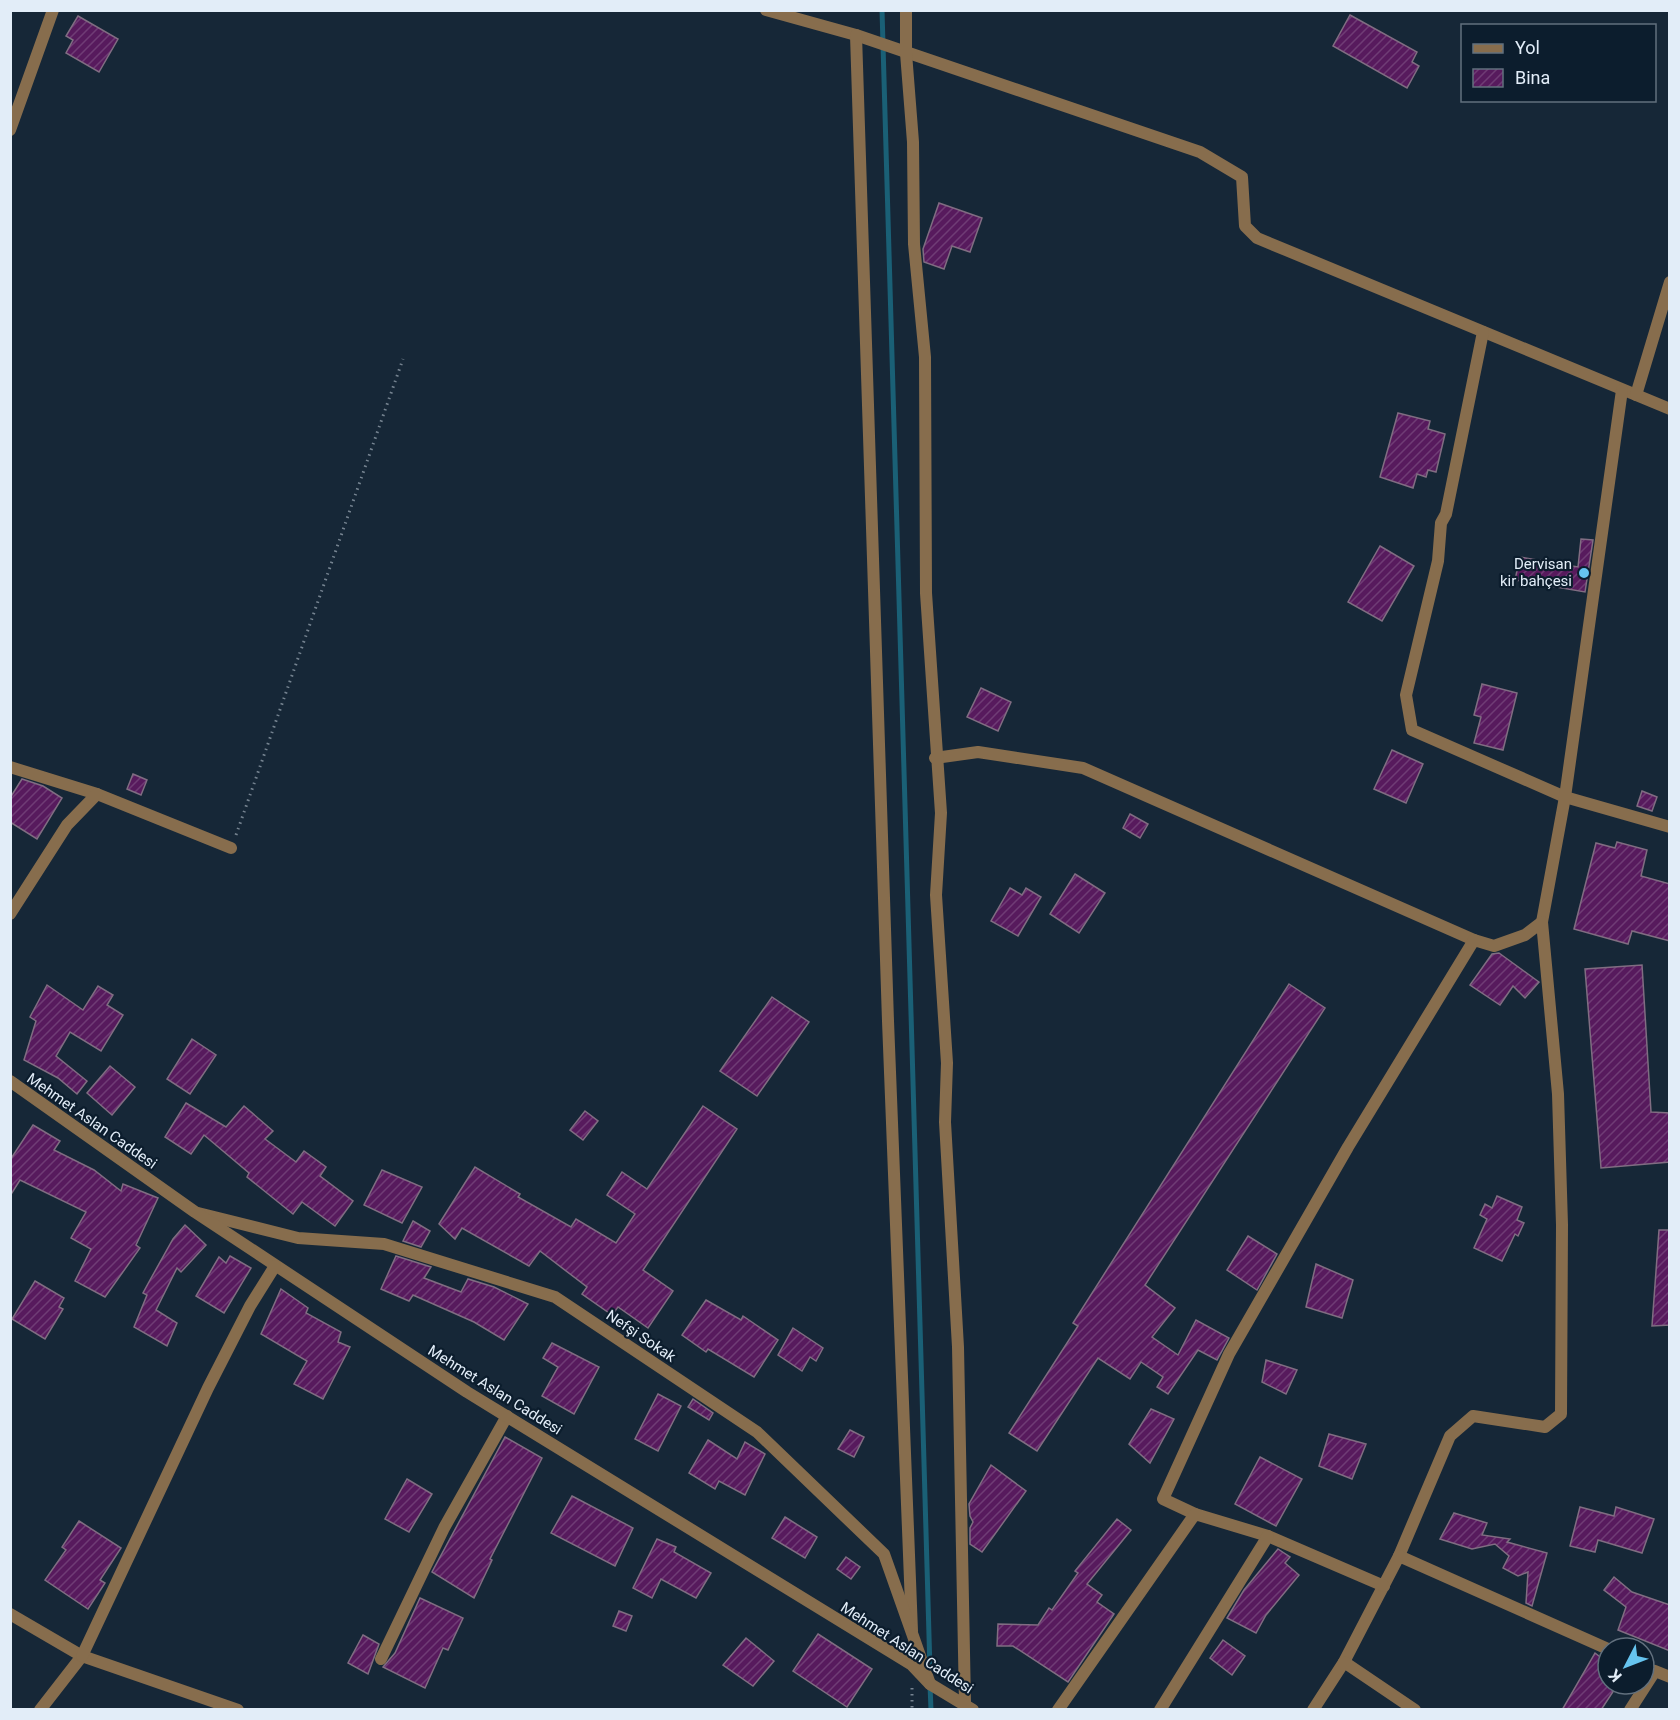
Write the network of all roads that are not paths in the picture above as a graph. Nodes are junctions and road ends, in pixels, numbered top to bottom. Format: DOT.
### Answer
graph roads {
  1 [pos="53,10"];
  2 [pos="766,10"];
  3 [pos="906,10"];
  4 [pos="856,35"];
  5 [pos="906,53"];
  6 [pos="10,130"];
  7 [pos="1670,282"];
  8 [pos="1483,332"];
  9 [pos="1622,390"];
  10 [pos="1636,395"];
  11 [pos="1670,408"];
  12 [pos="935,758"];
  13 [pos="10,767"];
  14 [pos="97,794"];
  15 [pos="1565,798"];
  16 [pos="1670,826"];
  17 [pos="231,848"];
  18 [pos="10,914"];
  19 [pos="1542,921"];
  20 [pos="1474,940"];
  21 [pos="10,1081"];
  22 [pos="195,1212"];
  23 [pos="276,1266"];
  24 [pos="507,1416"];
  25 [pos="1195,1514"];
  26 [pos="1268,1536"];
  27 [pos="1399,1556"];
  28 [pos="1384,1587"];
  29 [pos="10,1614"];
  30 [pos="912,1632"];
  31 [pos="1596,1645"];
  32 [pos="82,1656"];
  33 [pos="381,1659"];
  34 [pos="1344,1662"];
  35 [pos="1656,1671"];
  36 [pos="1670,1677"];
  37 [pos="930,1684"];
  38 [pos="1637,1696"];
  39 [pos="968,1707"];
  40 [pos="40,1710"];
  41 [pos="238,1710"];
  42 [pos="1058,1710"];
  43 [pos="1160,1710"];
  44 [pos="1313,1710"];
  45 [pos="1415,1710"];
  46 [pos="1630,1710"];
  1 -- 6 [label="street"];
  2 -- 4 [label="street"];
  3 -- 5 [label="street"];
  4 -- 5 [label="street"];
  4 -- 30 [label="street"];
  5 -- 8 [label="street"];
  5 -- 12 [label="street"];
  7 -- 10 [label="street"];
  8 -- 9 [label="street"];
  8 -- 15 [label="street"];
  9 -- 10 [label="street"];
  9 -- 15 [label="street"];
  10 -- 11 [label="street"];
  12 -- 20 [label="street"];
  12 -- 39 [label="street"];
  13 -- 14 [label="street"];
  14 -- 17 [label="street"];
  14 -- 18 [label="street"];
  15 -- 16 [label="street"];
  15 -- 19 [label="street"];
  19 -- 20 [label="street"];
  19 -- 27 [label="street"];
  20 -- 25 [label="street"];
  21 -- 22 [label="street, Mehmet Aslan Caddesi"];
  22 -- 23 [label="street, Mehmet Aslan Caddesi"];
  22 -- 30 [label="street, Nefşi Sokak"];
  23 -- 24 [label="street, Mehmet Aslan Caddesi"];
  23 -- 32 [label="street"];
  24 -- 33 [label="street"];
  24 -- 37 [label="street, Mehmet Aslan Caddesi"];
  25 -- 26 [label="street"];
  25 -- 42 [label="street"];
  26 -- 28 [label="street"];
  26 -- 43 [label="street"];
  27 -- 28 [label="street"];
  27 -- 31 [label="street"];
  28 -- 34 [label="street"];
  29 -- 32 [label="street"];
  30 -- 37 [label="street, Nefşi Sokak"];
  32 -- 40 [label="street"];
  32 -- 41 [label="street"];
  34 -- 44 [label="street"];
  34 -- 45 [label="street"];
  35 -- 36 [label="street"];
  37 -- 39 [label="street, Mehmet Aslan Caddesi"];
  38 -- 46 [label="street"];
}
